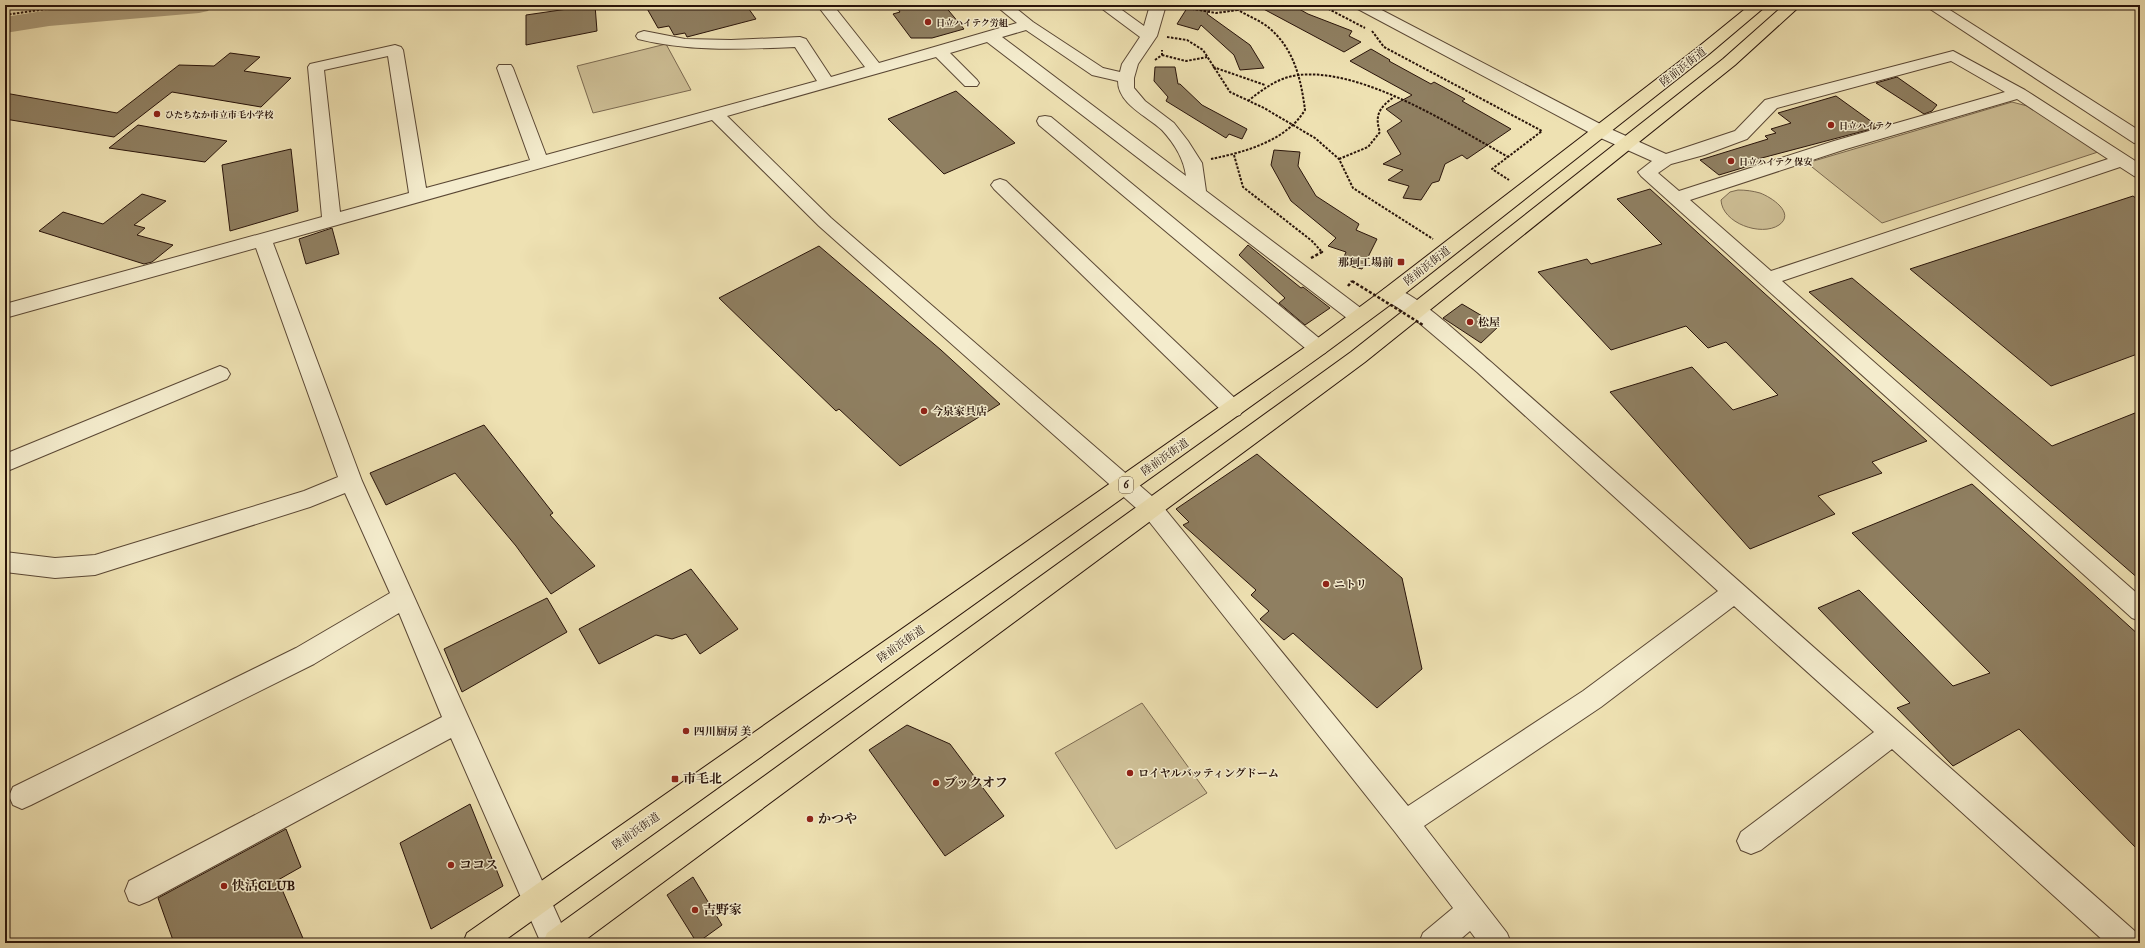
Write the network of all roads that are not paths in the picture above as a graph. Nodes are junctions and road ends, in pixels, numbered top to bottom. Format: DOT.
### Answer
graph roads {
  1 [pos="825,5"];
  2 [pos="1003,5"];
  3 [pos="1105,5"];
  4 [pos="1158,5"];
  5 [pos="1361,5"];
  6 [pos="1759,5"];
  7 [pos="1793,5"];
  8 [pos="1932,5"];
  9 [pos="1028,25"];
  10 [pos="644,36"];
  11 [pos="990,36"];
  12 [pos="1157,36"];
  13 [pos="938,50"];
  14 [pos="506,68"];
  15 [pos="875,69"];
  16 [pos="1126,78"];
  17 [pos="827,83"];
  18 [pos="971,83"];
  19 [pos="2019,93"];
  20 [pos="715,114"];
  21 [pos="1045,121"];
  22 [pos="1600,131"];
  23 [pos="2140,139"];
  24 [pos="1626,143"];
  25 [pos="1665,160"];
  26 [pos="2122,160"];
  27 [pos="540,163"];
  28 [pos="2140,172"];
  29 [pos="1000,186"];
  30 [pos="1197,194"];
  31 [pos="418,196"];
  32 [pos="1677,198"];
  33 [pos="332,221"];
  34 [pos="263,241"];
  35 [pos="1768,279"];
  36 [pos="1391,294"];
  37 [pos="5,311"];
  38 [pos="1360,317"];
  39 [pos="1420,318"];
  40 [pos="1318,348"];
  41 [pos="220,374"];
  42 [pos="1233,409"];
  43 [pos="5,463"];
  44 [pos="351,481"];
  45 [pos="1125,486"];
  46 [pos="1152,509"];
  47 [pos="5,562"];
  48 [pos="1734,592"];
  49 [pos="404,597"];
  50 [pos="2140,611"];
  51 [pos="457,722"];
  52 [pos="1892,734"];
  53 [pos="22,796"];
  54 [pos="1405,823"];
  55 [pos="1751,841"];
  56 [pos="139,891"];
  57 [pos="536,901"];
  58 [pos="1472,911"];
  59 [pos="477,943"];
  60 [pos="556,943"];
  61 [pos="1433,943"];
  62 [pos="1496,943"];
  63 [pos="2127,943"];
  1 -- 15 [label="street"];
  2 -- 9 [label="street"];
  3 -- 12 [label="street"];
  4 -- 12 [label="street"];
  5 -- 22 [label="street"];
  6 -- 22 [label="highway, 陸前浜街道 / 6"];
  7 -- 24 [label="highway"];
  8 -- 23 [label="street"];
  9 -- 11 [label="street"];
  9 -- 16 [label="street"];
  10 -- 17 [label="street"];
  11 -- 13 [label="street"];
  11 -- 30 [label="street"];
  12 -- 16 [label="street"];
  13 -- 15 [label="street"];
  13 -- 18 [label="street"];
  14 -- 27 [label="street"];
  15 -- 17 [label="street"];
  16 -- 30 [label="street"];
  17 -- 20 [label="street"];
  19 -- 25 [label="street"];
  19 -- 26 [label="street"];
  19 -- 32 [label="street"];
  20 -- 27 [label="street"];
  20 -- 45 [label="street"];
  21 -- 40 [label="street"];
  22 -- 24 [label="street"];
  22 -- 36 [label="highway, 陸前浜街道 / 6"];
  24 -- 25 [label="street"];
  24 -- 39 [label="highway"];
  25 -- 32 [label="street"];
  26 -- 28 [label="street"];
  26 -- 35 [label="street"];
  27 -- 31 [label="street"];
  29 -- 42 [label="street"];
  30 -- 38 [label="street"];
  31 -- 33 [label="street"];
  31 -- 33 [label="street"];
  32 -- 35 [label="street"];
  33 -- 34 [label="street"];
  34 -- 37 [label="street"];
  34 -- 44 [label="street"];
  35 -- 50 [label="street"];
  36 -- 38 [label="highway, 陸前浜街道 / 6"];
  36 -- 39 [label="street"];
  38 -- 40 [label="highway, 陸前浜街道 / 6"];
  39 -- 46 [label="highway"];
  39 -- 48 [label="street"];
  40 -- 42 [label="highway, 陸前浜街道 / 6"];
  41 -- 43 [label="street"];
  42 -- 45 [label="highway, 陸前浜街道 / 6"];
  44 -- 47 [label="street"];
  44 -- 49 [label="street"];
  45 -- 46 [label="street"];
  45 -- 57 [label="highway, 陸前浜街道 / 6"];
  46 -- 54 [label="street"];
  46 -- 60 [label="highway"];
  48 -- 52 [label="street"];
  48 -- 54 [label="street"];
  49 -- 51 [label="street"];
  49 -- 53 [label="street"];
  51 -- 56 [label="street"];
  51 -- 57 [label="street"];
  52 -- 55 [label="street"];
  52 -- 63 [label="street"];
  54 -- 58 [label="street"];
  57 -- 59 [label="highway, 陸前浜街道 / 6"];
  57 -- 60 [label="street"];
  58 -- 61 [label="street"];
  58 -- 62 [label="street"];
}
